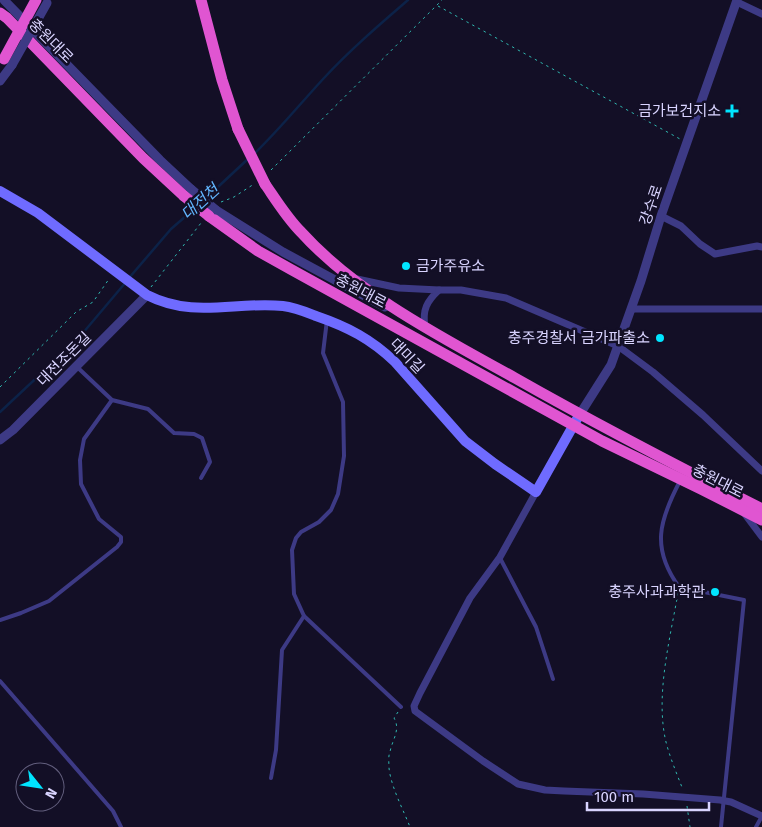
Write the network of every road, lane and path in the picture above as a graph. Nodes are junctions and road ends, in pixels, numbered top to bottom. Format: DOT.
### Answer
graph roads {
  1 [pos="4,0"];
  2 [pos="201,0"];
  3 [pos="442,0"];
  4 [pos="44,1"];
  5 [pos="737,1"];
  6 [pos="437,6"];
  7 [pos="2,14"];
  8 [pos="762,14"];
  9 [pos="5,62"];
  10 [pos="0,81"];
  11 [pos="688,142"];
  12 [pos="263,179"];
  13 [pos="0,191"];
  14 [pos="188,192"];
  15 [pos="211,213"];
  16 [pos="661,216"];
  17 [pos="762,247"];
  18 [pos="114,273"];
  19 [pos="352,278"];
  20 [pos="440,290"];
  21 [pos="144,293"];
  22 [pos="761,307"];
  23 [pos="631,309"];
  24 [pos="328,320"];
  25 [pos="425,328"];
  26 [pos="618,346"];
  27 [pos="76,366"];
  28 [pos="0,387"];
  29 [pos="112,400"];
  30 [pos="580,414"];
  31 [pos="574,426"];
  32 [pos="0,440"];
  33 [pos="762,471"];
  34 [pos="201,478"];
  35 [pos="681,479"];
  36 [pos="536,492"];
  37 [pos="741,509"];
  38 [pos="762,509"];
  39 [pos="762,520"];
  40 [pos="762,536"];
  41 [pos="500,556"];
  42 [pos="679,587"];
  43 [pos="304,616"];
  44 [pos="0,620"];
  45 [pos="553,679"];
  46 [pos="0,681"];
  47 [pos="401,708"];
  48 [pos="272,778"];
  49 [pos="686,798"];
  50 [pos="725,801"];
  51 [pos="762,816"];
  52 [pos="121,827"];
  53 [pos="410,827"];
  54 [pos="690,827"];
  55 [pos="721,827"];
  56 [pos="756,827"];
  1 -- 14 [label="street, 충원대로"];
  2 -- 12 [label="highway, 충원대로, bridge"];
  3 -- 6 [label="path"];
  4 -- 9 [label="highway, bridge"];
  5 -- 8 [label="street"];
  5 -- 11 [label="street, 강수로"];
  6 -- 11 [label="path"];
  6 -- 12 [label="path"];
  7 -- 14 [label="highway, 충원대로"];
  9 -- 10 [label="street"];
  11 -- 16 [label="street, 강수로"];
  12 -- 15 [label="path"];
  12 -- 19 [label="highway, 충원대로"];
  13 -- 18 [label="main road"];
  14 -- 15 [label="highway, 충원대로, bridge"];
  15 -- 21 [label="path"];
  15 -- 25 [label="street"];
  15 -- 31 [label="highway, 충원대로"];
  16 -- 17 [label="street"];
  16 -- 23 [label="street, 강수로"];
  18 -- 21 [label="main road, 대미길"];
  18 -- 28 [label="path"];
  19 -- 20 [label="street"];
  19 -- 25 [label="highway, 충원대로"];
  20 -- 25 [label="street"];
  20 -- 26 [label="street"];
  21 -- 24 [label="main road, 대미길"];
  21 -- 27 [label="street, 대전조돈길"];
  22 -- 23 [label="street"];
  23 -- 26 [label="street, 강수로"];
  24 -- 36 [label="main road, 대미길"];
  24 -- 43 [label="lane"];
  25 -- 30 [label="highway, 충원대로"];
  26 -- 30 [label="street, 강수로"];
  26 -- 33 [label="street"];
  27 -- 29 [label="lane"];
  27 -- 32 [label="street, 대전조돈길"];
  29 -- 34 [label="lane"];
  29 -- 44 [label="lane"];
  30 -- 31 [label="main road"];
  30 -- 38 [label="highway, 충원대로"];
  31 -- 35 [label="highway, 충원대로"];
  31 -- 36 [label="main road"];
  35 -- 37 [label="highway, 충원대로"];
  35 -- 42 [label="lane"];
  36 -- 41 [label="street"];
  37 -- 39 [label="highway, 충원대로"];
  37 -- 40 [label="street"];
  41 -- 45 [label="lane"];
  41 -- 49 [label="street"];
  42 -- 49 [label="path"];
  42 -- 50 [label="lane"];
  43 -- 47 [label="lane"];
  43 -- 48 [label="lane"];
  46 -- 52 [label="lane"];
  47 -- 53 [label="path"];
  49 -- 50 [label="street"];
  49 -- 54 [label="path"];
  50 -- 51 [label="street"];
  50 -- 55 [label="lane"];
  51 -- 56 [label="lane"];
}
